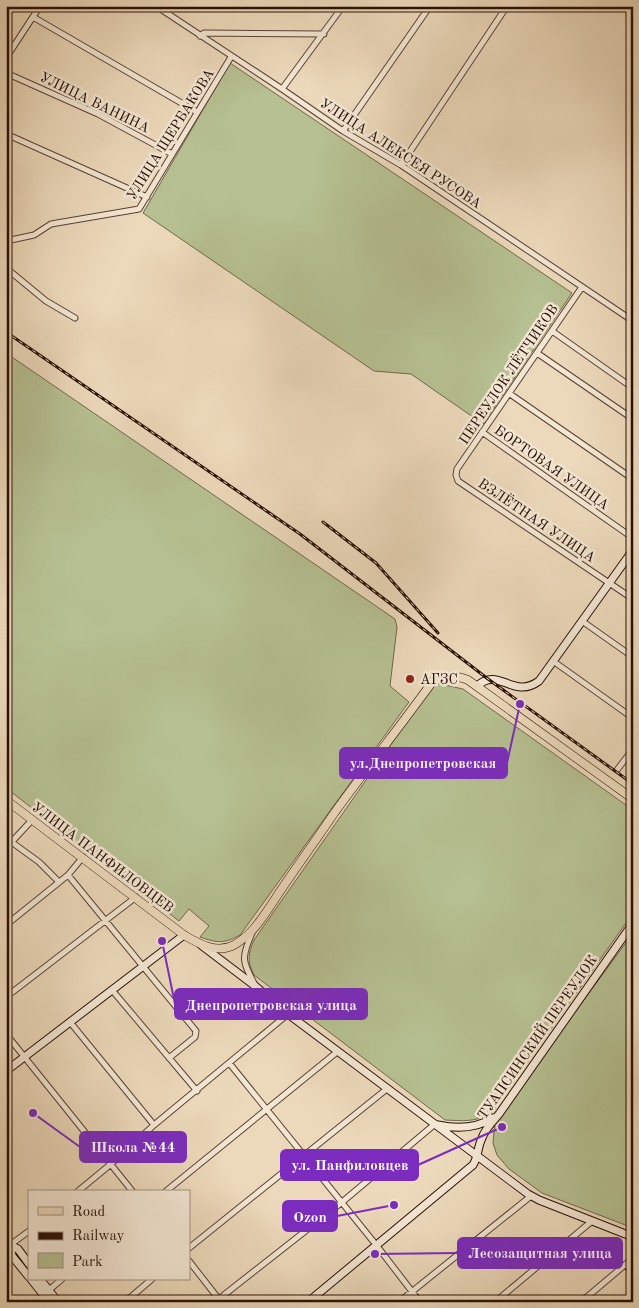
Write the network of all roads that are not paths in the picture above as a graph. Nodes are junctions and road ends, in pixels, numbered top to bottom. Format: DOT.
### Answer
graph roads {
  1 [pos="40,6"];
  2 [pos="156,6"];
  3 [pos="343,6"];
  4 [pos="430,6"];
  5 [pos="507,6"];
  6 [pos="33,17"];
  7 [pos="324,34"];
  8 [pos="200,36"];
  9 [pos="231,57"];
  10 [pos="6,58"];
  11 [pos="6,73"];
  12 [pos="282,89"];
  13 [pos="197,112"];
  14 [pos="343,131"];
  15 [pos="6,134"];
  16 [pos="172,154"];
  17 [pos="401,165"];
  18 [pos="147,197"];
  19 [pos="6,222"];
  20 [pos="6,241"];
  21 [pos="6,268"];
  22 [pos="582,287"];
  23 [pos="75,318"];
  24 [pos="633,321"];
  25 [pos="552,331"];
  26 [pos="537,352"];
  27 [pos="633,388"];
  28 [pos="510,394"];
  29 [pos="633,419"];
  30 [pos="482,432"];
  31 [pos="456,475"];
  32 [pos="633,479"];
  33 [pos="633,538"];
  34 [pos="633,550"];
  35 [pos="609,582"];
  36 [pos="633,599"];
  37 [pos="582,621"];
  38 [pos="633,657"];
  39 [pos="553,661"];
  40 [pos="477,686"];
  41 [pos="633,718"];
  42 [pos="633,748"];
  43 [pos="617,770"];
  44 [pos="6,800"];
  45 [pos="633,800"];
  46 [pos="32,820"];
  47 [pos="6,838"];
  48 [pos="12,843"];
  49 [pos="6,848"];
  50 [pos="83,857"];
  51 [pos="68,875"];
  52 [pos="60,882"];
  53 [pos="136,897"];
  54 [pos="105,921"];
  55 [pos="633,923"];
  56 [pos="257,924"];
  57 [pos="6,925"];
  58 [pos="184,935"];
  59 [pos="197,943"];
  60 [pos="143,966"];
  61 [pos="255,986"];
  62 [pos="112,990"];
  63 [pos="6,997"];
  64 [pos="288,1014"];
  65 [pos="70,1022"];
  66 [pos="6,1034"];
  67 [pos="338,1052"];
  68 [pos="25,1056"];
  69 [pos="169,1058"];
  70 [pos="230,1064"];
  71 [pos="6,1071"];
  72 [pos="388,1088"];
  73 [pos="197,1091"];
  74 [pos="266,1109"];
  75 [pos="499,1114"];
  76 [pos="436,1124"];
  77 [pos="154,1125"];
  78 [pos="303,1156"];
  79 [pos="478,1156"];
  80 [pos="111,1164"];
  81 [pos="79,1190"];
  82 [pos="131,1190"];
  83 [pos="167,1190"];
  84 [pos="531,1196"];
  85 [pos="341,1203"];
  86 [pos="592,1221"];
  87 [pos="28,1232"];
  88 [pos="6,1236"];
  89 [pos="633,1237"];
  90 [pos="377,1246"];
  91 [pos="8,1247"];
  92 [pos="190,1247"];
  93 [pos="633,1258"];
  94 [pos="28,1263"];
  95 [pos="190,1263"];
  96 [pos="626,1264"];
  97 [pos="633,1273"];
  98 [pos="28,1276"];
  99 [pos="32,1280"];
  100 [pos="41,1280"];
  101 [pos="61,1280"];
  102 [pos="151,1280"];
  103 [pos="49,1290"];
  104 [pos="411,1292"];
  105 [pos="218,1301"];
  106 [pos="49,1302"];
  107 [pos="58,1302"];
  108 [pos="125,1302"];
  109 [pos="308,1302"];
  110 [pos="399,1302"];
  111 [pos="420,1302"];
  112 [pos="495,1302"];
  113 [pos="581,1302"];
  1 -- 6 [label="street"];
  2 -- 8 [label="street, УЛИЦА АЛЕКСЕЯ РУСОВА"];
  3 -- 7 [label="street"];
  4 -- 14 [label="street"];
  5 -- 17 [label="street"];
  6 -- 10 [label="street"];
  6 -- 13 [label="street"];
  7 -- 8 [label="street"];
  7 -- 12 [label="street"];
  8 -- 9 [label="street, УЛИЦА АЛЕКСЕЯ РУСОВА"];
  9 -- 12 [label="street, УЛИЦА АЛЕКСЕЯ РУСОВА"];
  9 -- 13 [label="street, УЛИЦА ЩЕРБАКОВА"];
  11 -- 16 [label="street, УЛИЦА ВАНИНА"];
  12 -- 14 [label="street, УЛИЦА АЛЕКСЕЯ РУСОВА"];
  13 -- 16 [label="street, УЛИЦА ЩЕРБАКОВА"];
  14 -- 17 [label="street, УЛИЦА АЛЕКСЕЯ РУСОВА"];
  15 -- 18 [label="street"];
  16 -- 18 [label="street, УЛИЦА ЩЕРБАКОВА"];
  17 -- 22 [label="street, УЛИЦА АЛЕКСЕЯ РУСОВА"];
  18 -- 20 [label="street, УЛИЦА ЩЕРБАКОВА"];
  19 -- 20 [label="street"];
  21 -- 23 [label="street"];
  22 -- 24 [label="street, УЛИЦА АЛЕКСЕЯ РУСОВА"];
  22 -- 25 [label="street, ПЕРЕУЛОК ЛЁТЧИКОВ"];
  25 -- 26 [label="street, ПЕРЕУЛОК ЛЁТЧИКОВ"];
  25 -- 27 [label="street"];
  26 -- 28 [label="street, ПЕРЕУЛОК ЛЁТЧИКОВ"];
  26 -- 29 [label="street"];
  28 -- 30 [label="street, ПЕРЕУЛОК ЛЁТЧИКОВ"];
  28 -- 32 [label="street"];
  30 -- 31 [label="street, ПЕРЕУЛОК ЛЁТЧИКОВ"];
  30 -- 33 [label="street, БОРТОВАЯ УЛИЦА"];
  31 -- 35 [label="street, ВЗЛЁТНАЯ УЛИЦА"];
  34 -- 35 [label="street"];
  35 -- 36 [label="street, ВЗЛЁТНАЯ УЛИЦА"];
  35 -- 37 [label="street"];
  37 -- 38 [label="street"];
  37 -- 39 [label="street"];
  39 -- 40 [label="street"];
  39 -- 41 [label="street"];
  40 -- 45 [label="main road"];
  40 -- 56 [label="main road"];
  42 -- 43 [label="street"];
  44 -- 46 [label="main road, УЛИЦА ПАНФИЛОВЦЕВ"];
  46 -- 48 [label="street"];
  46 -- 50 [label="main road, УЛИЦА ПАНФИЛОВЦЕВ"];
  47 -- 48 [label="street"];
  48 -- 49 [label="street"];
  48 -- 52 [label="street"];
  50 -- 51 [label="street"];
  50 -- 53 [label="main road, УЛИЦА ПАНФИЛОВЦЕВ"];
  51 -- 52 [label="street"];
  51 -- 54 [label="street"];
  52 -- 57 [label="street"];
  53 -- 54 [label="street"];
  53 -- 58 [label="main road, УЛИЦА ПАНФИЛОВЦЕВ"];
  54 -- 60 [label="street"];
  54 -- 63 [label="street"];
  55 -- 75 [label="street, ТУАПСИНСКИЙ ПЕРЕУЛОК"];
  56 -- 59 [label="main road"];
  56 -- 61 [label="street"];
  58 -- 59 [label="main road, УЛИЦА ПАНФИЛОВЦЕВ"];
  58 -- 60 [label="street"];
  59 -- 61 [label="street"];
  60 -- 62 [label="street"];
  60 -- 69 [label="street"];
  61 -- 64 [label="street"];
  62 -- 65 [label="street"];
  62 -- 69 [label="street"];
  64 -- 67 [label="street"];
  64 -- 70 [label="street"];
  65 -- 68 [label="street"];
  65 -- 77 [label="street"];
  66 -- 68 [label="street"];
  67 -- 72 [label="street"];
  67 -- 74 [label="street"];
  68 -- 71 [label="street"];
  68 -- 80 [label="street"];
  69 -- 73 [label="street"];
  70 -- 73 [label="street"];
  70 -- 74 [label="street"];
  72 -- 76 [label="street"];
  72 -- 78 [label="street"];
  73 -- 77 [label="street"];
  74 -- 78 [label="street"];
  74 -- 83 [label="street"];
  75 -- 76 [label="street"];
  75 -- 79 [label="street, ТУАПСИНСКИЙ ПЕРЕУЛОК"];
  76 -- 79 [label="street"];
  76 -- 85 [label="street"];
  77 -- 80 [label="street"];
  78 -- 85 [label="street"];
  78 -- 92 [label="street"];
  79 -- 84 [label="street"];
  79 -- 90 [label="street, ТУАПСИНСКИЙ ПЕРЕУЛОК"];
  80 -- 81 [label="street"];
  80 -- 82 [label="street"];
  84 -- 86 [label="street"];
  84 -- 104 [label="street"];
  85 -- 90 [label="street"];
  85 -- 105 [label="street"];
  86 -- 89 [label="street"];
  86 -- 112 [label="street"];
  87 -- 91 [label="street"];
  88 -- 91 [label="street"];
  90 -- 104 [label="street"];
  90 -- 109 [label="street, ТУАПСИНСКИЙ ПЕРЕУЛОК"];
  91 -- 94 [label="street"];
  91 -- 98 [label="street"];
  93 -- 96 [label="street"];
  95 -- 105 [label="street"];
  96 -- 97 [label="street"];
  96 -- 113 [label="street"];
  99 -- 106 [label="street"];
  100 -- 103 [label="street"];
  101 -- 103 [label="street"];
  102 -- 108 [label="street"];
  103 -- 107 [label="street"];
  104 -- 110 [label="street"];
  104 -- 111 [label="street"];
}
